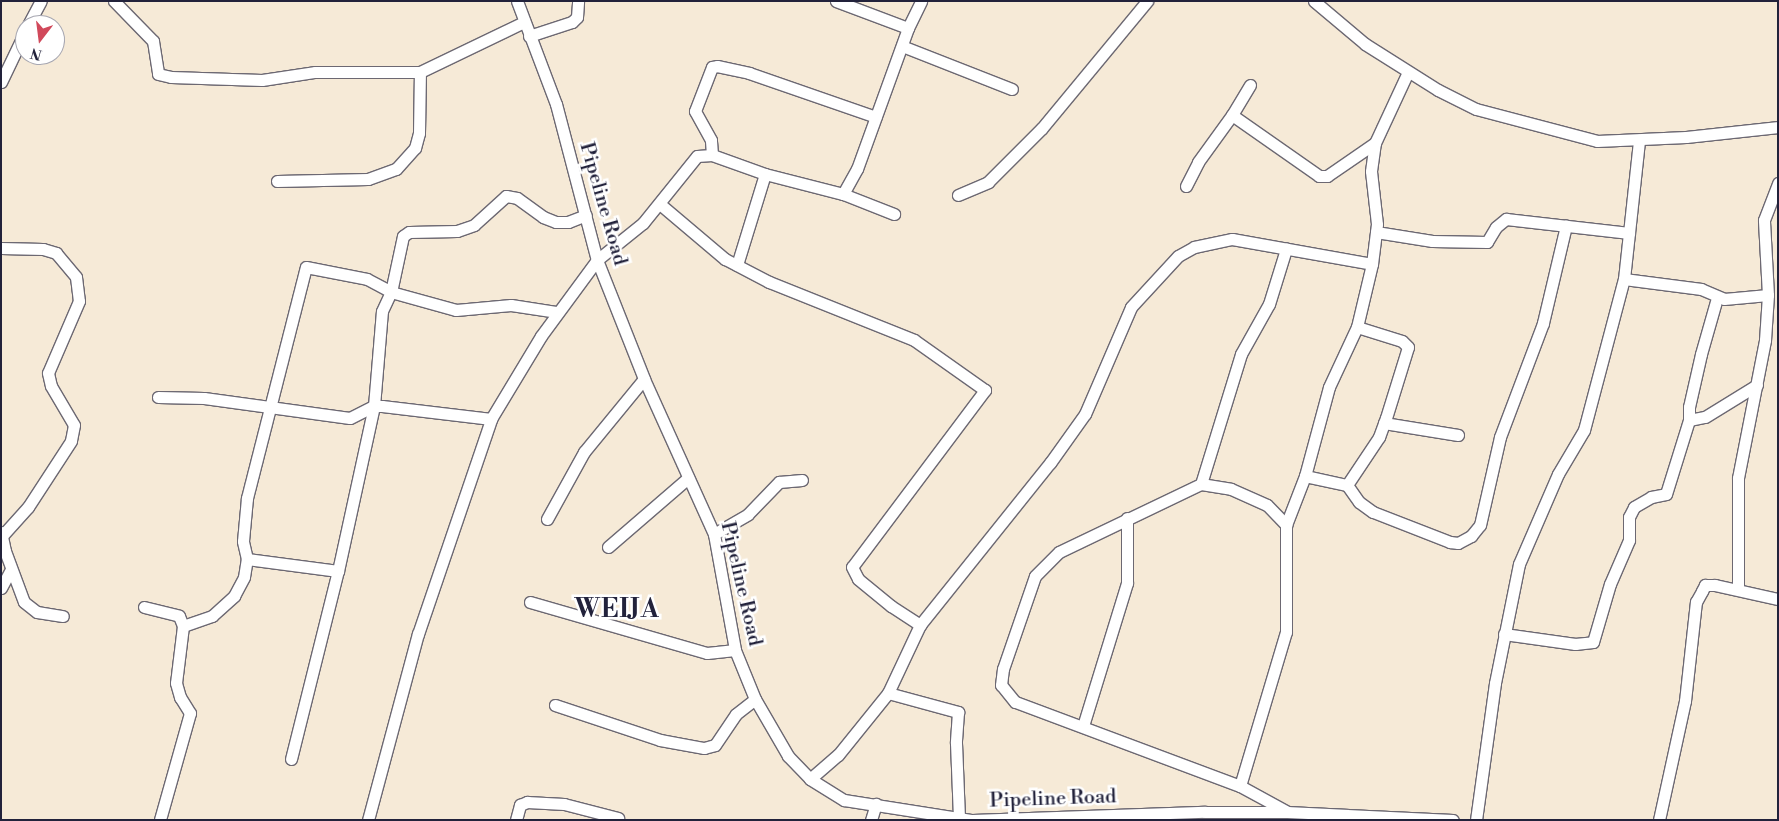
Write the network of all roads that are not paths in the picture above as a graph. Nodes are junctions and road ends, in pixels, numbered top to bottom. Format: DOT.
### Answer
graph roads {
  1 [pos="41,1"];
  2 [pos="114,1"];
  3 [pos="517,1"];
  4 [pos="578,1"];
  5 [pos="836,1"];
  6 [pos="921,1"];
  7 [pos="1147,1"];
  8 [pos="1314,1"];
  9 [pos="33,15"];
  10 [pos="524,22"];
  11 [pos="908,28"];
  12 [pos="529,36"];
  13 [pos="902,46"];
  14 [pos="15,53"];
  15 [pos="420,72"];
  16 [pos="1408,72"];
  17 [pos="1,82"];
  18 [pos="1250,85"];
  19 [pos="1012,88"];
  20 [pos="1232,115"];
  21 [pos="876,116"];
  22 [pos="1778,127"];
  23 [pos="1639,140"];
  24 [pos="1375,143"];
  25 [pos="712,155"];
  26 [pos="765,174"];
  27 [pos="277,181"];
  28 [pos="1778,183"];
  29 [pos="1186,186"];
  30 [pos="843,194"];
  31 [pos="958,195"];
  32 [pos="661,205"];
  33 [pos="894,214"];
  34 [pos="586,215"];
  35 [pos="1566,226"];
  36 [pos="1376,232"];
  37 [pos="1629,233"];
  38 [pos="1,248"];
  39 [pos="1286,249"];
  40 [pos="597,260"];
  41 [pos="737,264"];
  42 [pos="1372,264"];
  43 [pos="1624,279"];
  44 [pos="391,292"];
  45 [pos="1768,295"];
  46 [pos="1717,298"];
  47 [pos="557,312"];
  48 [pos="1357,327"];
  49 [pos="644,379"];
  50 [pos="1758,384"];
  51 [pos="158,397"];
  52 [pos="374,406"];
  53 [pos="269,408"];
  54 [pos="491,419"];
  55 [pos="1689,420"];
  56 [pos="1384,423"];
  57 [pos="1458,435"];
  58 [pos="1305,476"];
  59 [pos="688,478"];
  60 [pos="802,480"];
  61 [pos="1201,484"];
  62 [pos="1347,485"];
  63 [pos="1127,518"];
  64 [pos="547,519"];
  65 [pos="1286,525"];
  66 [pos="2,534"];
  67 [pos="714,534"];
  68 [pos="608,547"];
  69 [pos="247,559"];
  70 [pos="11,569"];
  71 [pos="338,570"];
  72 [pos="1,588"];
  73 [pos="1738,589"];
  74 [pos="1778,599"];
  75 [pos="530,602"];
  76 [pos="144,607"];
  77 [pos="62,616"];
  78 [pos="920,625"];
  79 [pos="183,626"];
  80 [pos="1504,634"];
  81 [pos="735,650"];
  82 [pos="888,693"];
  83 [pos="756,699"];
  84 [pos="555,705"];
  85 [pos="1083,726"];
  86 [pos="291,759"];
  87 [pos="810,779"];
  88 [pos="1240,786"];
  89 [pos="876,804"];
  90 [pos="1287,812"];
  91 [pos="1116,817"];
  92 [pos="959,818"];
  93 [pos="1141,818"];
  94 [pos="619,819"];
  95 [pos="160,820"];
  96 [pos="368,820"];
  97 [pos="516,820"];
  98 [pos="870,820"];
  99 [pos="972,820"];
  100 [pos="1453,820"];
  101 [pos="1476,820"];
  102 [pos="1659,820"];
  1 -- 9 [label="street"];
  2 -- 15 [label="street"];
  3 -- 10 [label="street, Pipeline Road"];
  4 -- 12 [label="street"];
  5 -- 11 [label="street"];
  6 -- 11 [label="street"];
  7 -- 31 [label="street"];
  8 -- 16 [label="street"];
  10 -- 12 [label="street, Pipeline Road"];
  10 -- 15 [label="street"];
  11 -- 13 [label="street"];
  12 -- 34 [label="street, Pipeline Road"];
  13 -- 19 [label="street"];
  13 -- 21 [label="street"];
  14 -- 17 [label="street"];
  15 -- 27 [label="street"];
  16 -- 23 [label="street"];
  16 -- 24 [label="street"];
  18 -- 20 [label="street"];
  20 -- 24 [label="street"];
  20 -- 29 [label="street"];
  21 -- 25 [label="street"];
  21 -- 30 [label="street"];
  22 -- 23 [label="street"];
  23 -- 37 [label="street"];
  24 -- 36 [label="street"];
  25 -- 26 [label="street"];
  25 -- 32 [label="street"];
  26 -- 30 [label="street"];
  26 -- 41 [label="street"];
  28 -- 45 [label="street"];
  30 -- 33 [label="street"];
  32 -- 40 [label="street"];
  32 -- 41 [label="street"];
  34 -- 40 [label="street, Pipeline Road"];
  34 -- 44 [label="street"];
  35 -- 36 [label="street"];
  35 -- 37 [label="street"];
  35 -- 62 [label="street"];
  36 -- 42 [label="street"];
  37 -- 43 [label="street"];
  38 -- 66 [label="street"];
  39 -- 42 [label="street"];
  39 -- 61 [label="street"];
  39 -- 78 [label="street"];
  40 -- 47 [label="street"];
  40 -- 49 [label="street, Pipeline Road"];
  41 -- 78 [label="street"];
  42 -- 48 [label="street"];
  43 -- 46 [label="street"];
  43 -- 80 [label="street"];
  44 -- 47 [label="street"];
  44 -- 52 [label="street"];
  44 -- 53 [label="street"];
  45 -- 46 [label="street"];
  45 -- 50 [label="street"];
  46 -- 55 [label="street"];
  47 -- 54 [label="street"];
  48 -- 56 [label="street"];
  48 -- 58 [label="street"];
  49 -- 59 [label="street, Pipeline Road"];
  49 -- 64 [label="street"];
  50 -- 55 [label="street"];
  50 -- 73 [label="street"];
  51 -- 53 [label="street"];
  52 -- 53 [label="street"];
  52 -- 54 [label="street"];
  52 -- 71 [label="street"];
  53 -- 69 [label="street"];
  54 -- 96 [label="street"];
  55 -- 80 [label="street"];
  56 -- 57 [label="street"];
  56 -- 62 [label="street"];
  58 -- 62 [label="street"];
  58 -- 65 [label="street"];
  59 -- 67 [label="street, Pipeline Road"];
  59 -- 68 [label="street"];
  60 -- 67 [label="street"];
  61 -- 63 [label="street"];
  61 -- 65 [label="street"];
  63 -- 85 [label="street"];
  63 -- 85 [label="street"];
  65 -- 88 [label="street"];
  66 -- 70 [label="street"];
  67 -- 81 [label="street, Pipeline Road"];
  69 -- 71 [label="street"];
  69 -- 79 [label="street"];
  70 -- 72 [label="street"];
  70 -- 77 [label="street"];
  71 -- 86 [label="street"];
  73 -- 74 [label="street"];
  73 -- 102 [label="street"];
  75 -- 81 [label="street"];
  76 -- 79 [label="street"];
  78 -- 82 [label="street"];
  79 -- 95 [label="street"];
  80 -- 101 [label="street"];
  81 -- 83 [label="street, Pipeline Road"];
  82 -- 87 [label="street"];
  82 -- 92 [label="street"];
  83 -- 84 [label="street"];
  83 -- 87 [label="street, Pipeline Road"];
  85 -- 88 [label="street"];
  87 -- 89 [label="street, Pipeline Road"];
  88 -- 90 [label="street"];
  89 -- 92 [label="street, Pipeline Road"];
  89 -- 98 [label="street"];
  90 -- 93 [label="street, Pipeline Road"];
  90 -- 100 [label="street, Pipeline Road"];
  91 -- 93 [label="street, Pipeline Road"];
  91 -- 99 [label="street, Pipeline Road"];
  92 -- 99 [label="street, Pipeline Road"];
  94 -- 97 [label="street"];
}
